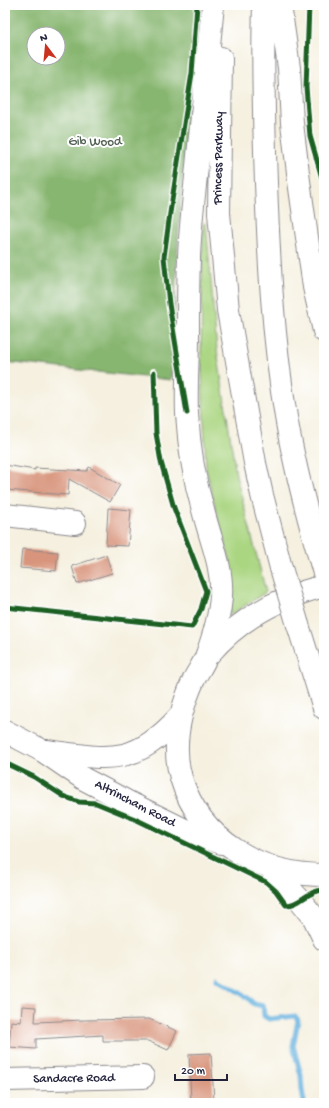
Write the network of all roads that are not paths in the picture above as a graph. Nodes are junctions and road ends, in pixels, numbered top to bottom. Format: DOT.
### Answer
graph roads {
  1 [pos="213,5"];
  2 [pos="222,5"];
  3 [pos="264,5"];
  4 [pos="280,5"];
  5 [pos="324,331"];
  6 [pos="5,515"];
  7 [pos="75,523"];
  8 [pos="322,565"];
  9 [pos="324,586"];
  10 [pos="206,658"];
  11 [pos="324,708"];
  12 [pos="179,717"];
  13 [pos="5,731"];
  14 [pos="43,751"];
  15 [pos="231,847"];
  16 [pos="269,866"];
  17 [pos="324,875"];
  18 [pos="324,939"];
  19 [pos="143,1077"];
  20 [pos="5,1080"];
  1 -- 10 [label="main road"];
  2 -- 11 [label="main road, Princess Parkway, bridge"];
  3 -- 8 [label="main road"];
  4 -- 5 [label="main road"];
  6 -- 7 [label="main road"];
  9 -- 10 [label="main road"];
  10 -- 12 [label="main road"];
  12 -- 14 [label="main road, Altrincham Road"];
  12 -- 15 [label="main road"];
  13 -- 14 [label="main road, Altrincham Road"];
  14 -- 15 [label="main road, Altrincham Road"];
  15 -- 16 [label="main road"];
  16 -- 17 [label="main road"];
  16 -- 18 [label="main road"];
  19 -- 20 [label="main road, Sandacre Road"];
}
